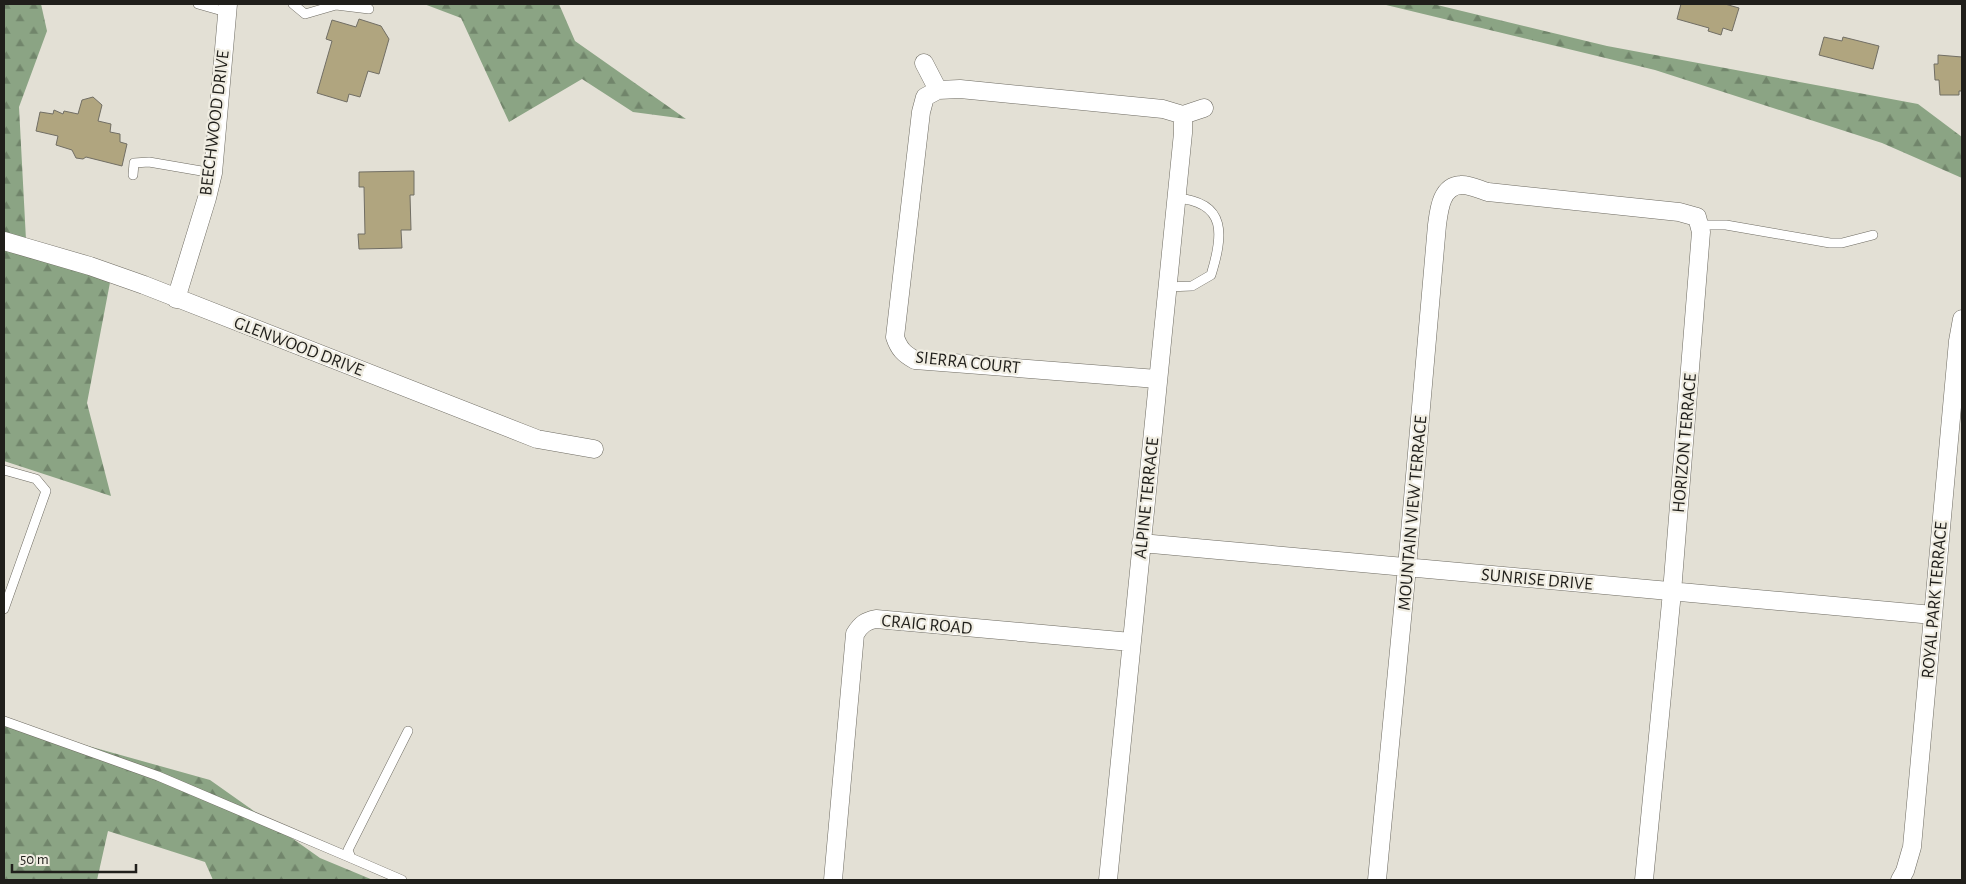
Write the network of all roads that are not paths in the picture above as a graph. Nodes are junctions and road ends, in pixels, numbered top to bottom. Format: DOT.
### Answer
graph roads {
  1 [pos="198,4"];
  2 [pos="293,4"];
  3 [pos="227,8"];
  4 [pos="369,9"];
  5 [pos="924,63"];
  6 [pos="938,90"];
  7 [pos="1204,108"];
  8 [pos="1182,115"];
  9 [pos="212,173"];
  10 [pos="132,175"];
  11 [pos="1176,198"];
  12 [pos="1700,225"];
  13 [pos="1873,235"];
  14 [pos="4,242"];
  15 [pos="1167,287"];
  16 [pos="176,299"];
  17 [pos="1962,318"];
  18 [pos="1157,379"];
  19 [pos="594,449"];
  20 [pos="4,470"];
  21 [pos="1142,543"];
  22 [pos="1407,567"];
  23 [pos="1672,592"];
  24 [pos="4,609"];
  25 [pos="1933,616"];
  26 [pos="1132,642"];
  27 [pos="4,721"];
  28 [pos="408,731"];
  29 [pos="351,858"];
  30 [pos="402,880"];
  31 [pos="833,880"];
  32 [pos="1108,880"];
  33 [pos="1377,880"];
  34 [pos="1644,880"];
  35 [pos="1900,880"];
  1 -- 3 [label="lane"];
  2 -- 4 [label="lane"];
  3 -- 9 [label="street, BEECHWOOD DRIVE"];
  5 -- 6 [label="street"];
  6 -- 8 [label="street"];
  6 -- 18 [label="street, SIERRA COURT"];
  7 -- 8 [label="street"];
  8 -- 11 [label="street, ALPINE TERRACE"];
  9 -- 10 [label="lane"];
  9 -- 16 [label="street, BEECHWOOD DRIVE"];
  11 -- 15 [label="street, ALPINE TERRACE"];
  11 -- 15 [label="lane"];
  12 -- 13 [label="lane"];
  12 -- 22 [label="street, MOUNTAIN VIEW TERRACE"];
  12 -- 23 [label="street, HORIZON TERRACE"];
  14 -- 16 [label="street, GLENWOOD DRIVE"];
  15 -- 18 [label="street, ALPINE TERRACE"];
  16 -- 19 [label="street, GLENWOOD DRIVE"];
  17 -- 25 [label="street, ROYAL PARK TERRACE"];
  18 -- 21 [label="street, ALPINE TERRACE"];
  20 -- 24 [label="lane"];
  21 -- 22 [label="street, SUNRISE DRIVE"];
  21 -- 26 [label="street, ALPINE TERRACE"];
  22 -- 23 [label="street, SUNRISE DRIVE"];
  22 -- 33 [label="street, MOUNTAIN VIEW TERRACE"];
  23 -- 25 [label="street, SUNRISE DRIVE"];
  23 -- 34 [label="street, HORIZON TERRACE"];
  25 -- 35 [label="street, ROYAL PARK TERRACE"];
  26 -- 31 [label="street, CRAIG ROAD"];
  26 -- 32 [label="street, ALPINE TERRACE"];
  27 -- 29 [label="lane"];
  28 -- 29 [label="lane"];
  29 -- 30 [label="lane"];
}
